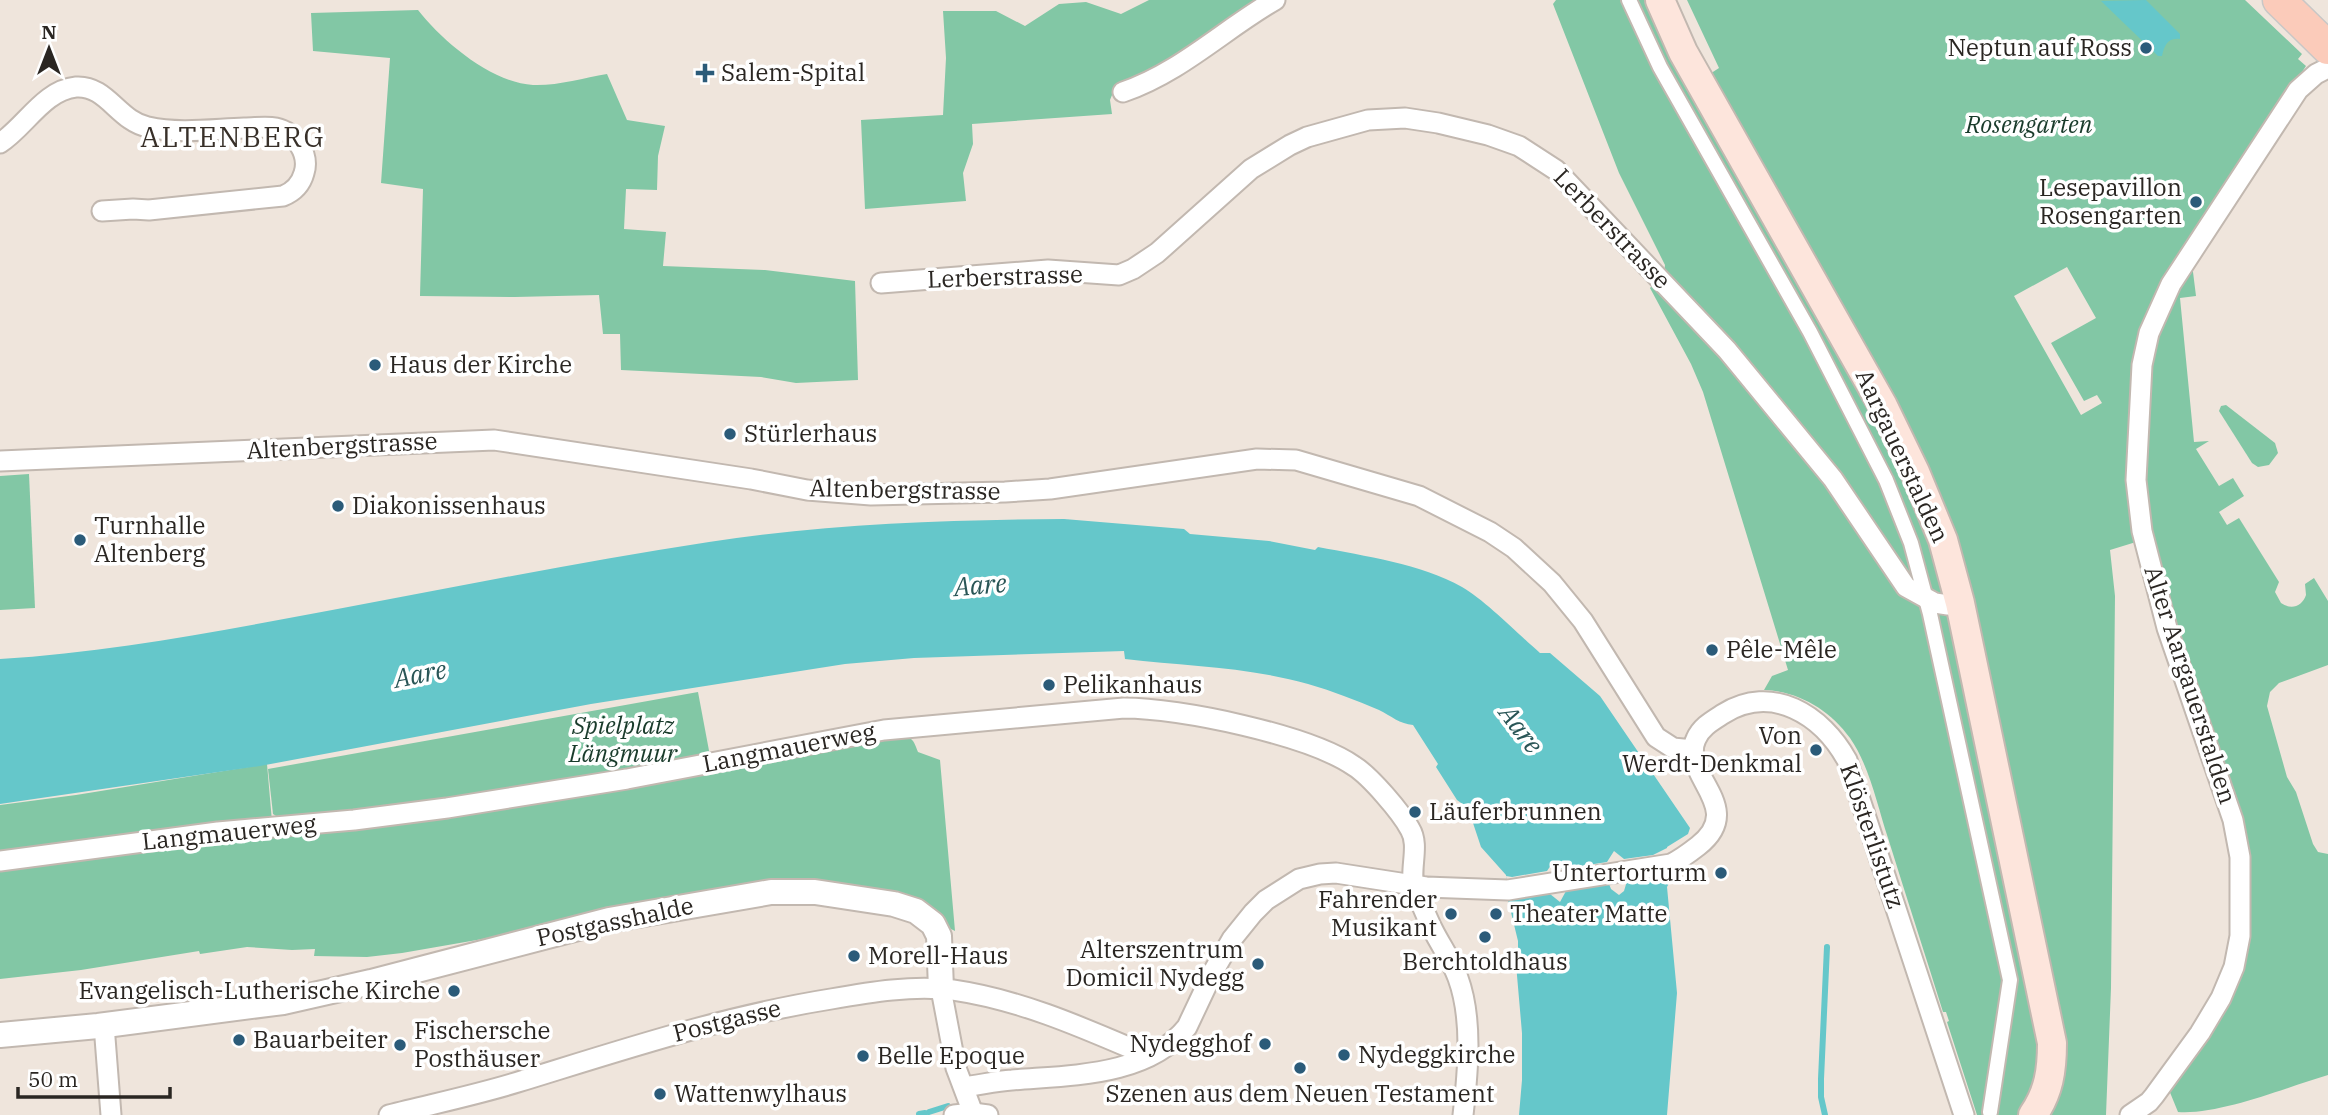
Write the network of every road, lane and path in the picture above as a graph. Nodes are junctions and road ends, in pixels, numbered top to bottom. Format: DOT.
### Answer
graph roads {
  1 [pos="1275,0"];
  2 [pos="1629,0"];
  3 [pos="1660,0"];
  4 [pos="2279,0"];
  5 [pos="2328,48"];
  6 [pos="2328,68"];
  7 [pos="1123,92"];
  8 [pos="0,143"];
  9 [pos="102,211"];
  10 [pos="881,283"];
  11 [pos="0,461"];
  12 [pos="1927,600"];
  13 [pos="1960,603"];
  14 [pos="1693,750"];
  15 [pos="0,861"];
  16 [pos="1413,886"];
  17 [pos="941,989"];
  18 [pos="104,1025"];
  19 [pos="0,1035"];
  20 [pos="1149,1056"];
  21 [pos="964,1087"];
  22 [pos="1990,1112"];
  23 [pos="972,1114"];
  24 [pos="111,1115"];
  25 [pos="389,1115"];
  26 [pos="1463,1115"];
  27 [pos="1964,1115"];
  28 [pos="2033,1115"];
  29 [pos="2130,1115"];
  1 -- 7 [label="street"];
  2 -- 12 [label="street, Aargauerstalden"];
  3 -- 13 [label="main road, Aargauerstalden"];
  4 -- 5 [label="main road"];
  6 -- 29 [label="street, Alter Aargauerstalden"];
  8 -- 9 [label="street"];
  10 -- 12 [label="street, Lerberstrasse"];
  11 -- 14 [label="street, Altenbergstrasse"];
  12 -- 13 [label="street"];
  12 -- 22 [label="street, Aargauerstalden"];
  13 -- 28 [label="main road, Aargauerstalden"];
  14 -- 16 [label="street"];
  14 -- 27 [label="street, Klösterlistutz"];
  15 -- 16 [label="street, Langmauerweg"];
  16 -- 20 [label="street"];
  16 -- 26 [label="street"];
  17 -- 18 [label="street, Postgasshalde"];
  17 -- 20 [label="street, Postgasse"];
  17 -- 21 [label="street, Postgasshalde"];
  17 -- 25 [label="street, Postgasse"];
  18 -- 19 [label="street, Postgasshalde"];
  18 -- 24 [label="street"];
  20 -- 21 [label="street"];
  21 -- 23 [label="street, Postgasshalde"];
}
